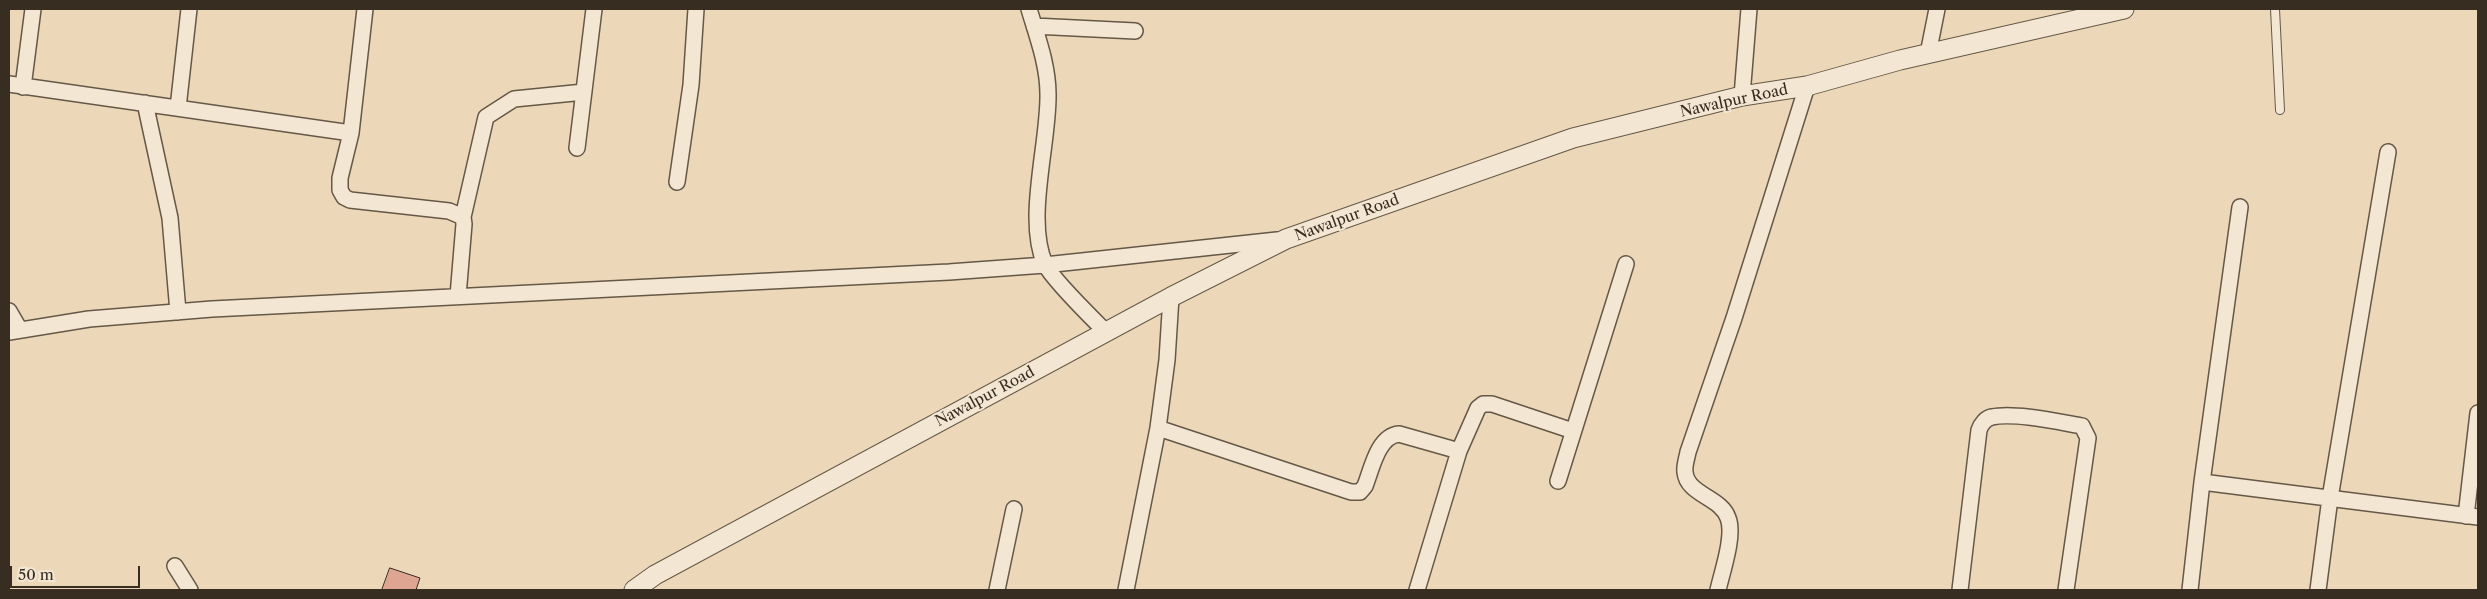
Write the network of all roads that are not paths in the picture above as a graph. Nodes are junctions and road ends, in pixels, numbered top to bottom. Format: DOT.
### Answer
graph roads {
  1 [pos="33,9"];
  2 [pos="190,9"];
  3 [pos="365,9"];
  4 [pos="594,9"];
  5 [pos="696,9"];
  6 [pos="1029,9"];
  7 [pos="1749,9"];
  8 [pos="1937,9"];
  9 [pos="2124,9"];
  10 [pos="2275,9"];
  11 [pos="1034,26"];
  12 [pos="1135,31"];
  13 [pos="1928,54"];
  14 [pos="16,86"];
  15 [pos="1807,86"];
  16 [pos="584,92"];
  17 [pos="1742,96"];
  18 [pos="146,104"];
  19 [pos="178,108"];
  20 [pos="2280,110"];
  21 [pos="351,133"];
  22 [pos="577,148"];
  23 [pos="2388,152"];
  24 [pos="678,182"];
  25 [pos="2240,207"];
  26 [pos="463,217"];
  27 [pos="1286,239"];
  28 [pos="1626,264"];
  29 [pos="1045,265"];
  30 [pos="458,296"];
  31 [pos="1171,298"];
  32 [pos="9,311"];
  33 [pos="178,312"];
  34 [pos="15,331"];
  35 [pos="1106,332"];
  36 [pos="2478,413"];
  37 [pos="1158,428"];
  38 [pos="1573,430"];
  39 [pos="1459,451"];
  40 [pos="1558,481"];
  41 [pos="2202,482"];
  42 [pos="2330,498"];
  43 [pos="1014,509"];
  44 [pos="2472,516"];
  45 [pos="175,566"];
  46 [pos="190,590"];
  47 [pos="634,590"];
  48 [pos="997,590"];
  49 [pos="1126,590"];
  50 [pos="1417,590"];
  51 [pos="1718,590"];
  52 [pos="1960,590"];
  53 [pos="2066,590"];
  54 [pos="2190,590"];
  55 [pos="2318,590"];
  1 -- 14 [label="street"];
  2 -- 19 [label="street"];
  3 -- 21 [label="street"];
  4 -- 16 [label="street"];
  5 -- 24 [label="street"];
  6 -- 11 [label="street"];
  7 -- 17 [label="street"];
  8 -- 13 [label="street"];
  9 -- 13 [label="street, Nawalpur Road"];
  10 -- 20 [label="lane"];
  11 -- 12 [label="street"];
  11 -- 29 [label="street"];
  13 -- 15 [label="street, Nawalpur Road"];
  14 -- 18 [label="street"];
  15 -- 17 [label="street, Nawalpur Road"];
  15 -- 51 [label="street"];
  16 -- 22 [label="street"];
  16 -- 26 [label="street"];
  17 -- 27 [label="street, Nawalpur Road"];
  18 -- 19 [label="street"];
  18 -- 33 [label="street"];
  19 -- 21 [label="street"];
  21 -- 26 [label="street"];
  23 -- 42 [label="street"];
  25 -- 41 [label="street"];
  26 -- 30 [label="street"];
  27 -- 29 [label="street"];
  27 -- 31 [label="street, Nawalpur Road"];
  28 -- 38 [label="street"];
  29 -- 30 [label="street"];
  29 -- 35 [label="street"];
  30 -- 33 [label="street"];
  31 -- 35 [label="street, Nawalpur Road"];
  31 -- 37 [label="street"];
  32 -- 34 [label="street"];
  33 -- 34 [label="street"];
  35 -- 47 [label="street, Nawalpur Road"];
  36 -- 44 [label="street"];
  37 -- 39 [label="street"];
  37 -- 49 [label="street"];
  38 -- 39 [label="street"];
  38 -- 40 [label="street"];
  39 -- 50 [label="street"];
  41 -- 42 [label="street"];
  41 -- 54 [label="street"];
  42 -- 44 [label="street"];
  42 -- 55 [label="street"];
  43 -- 48 [label="street"];
  45 -- 46 [label="street"];
  52 -- 53 [label="street"];
}
